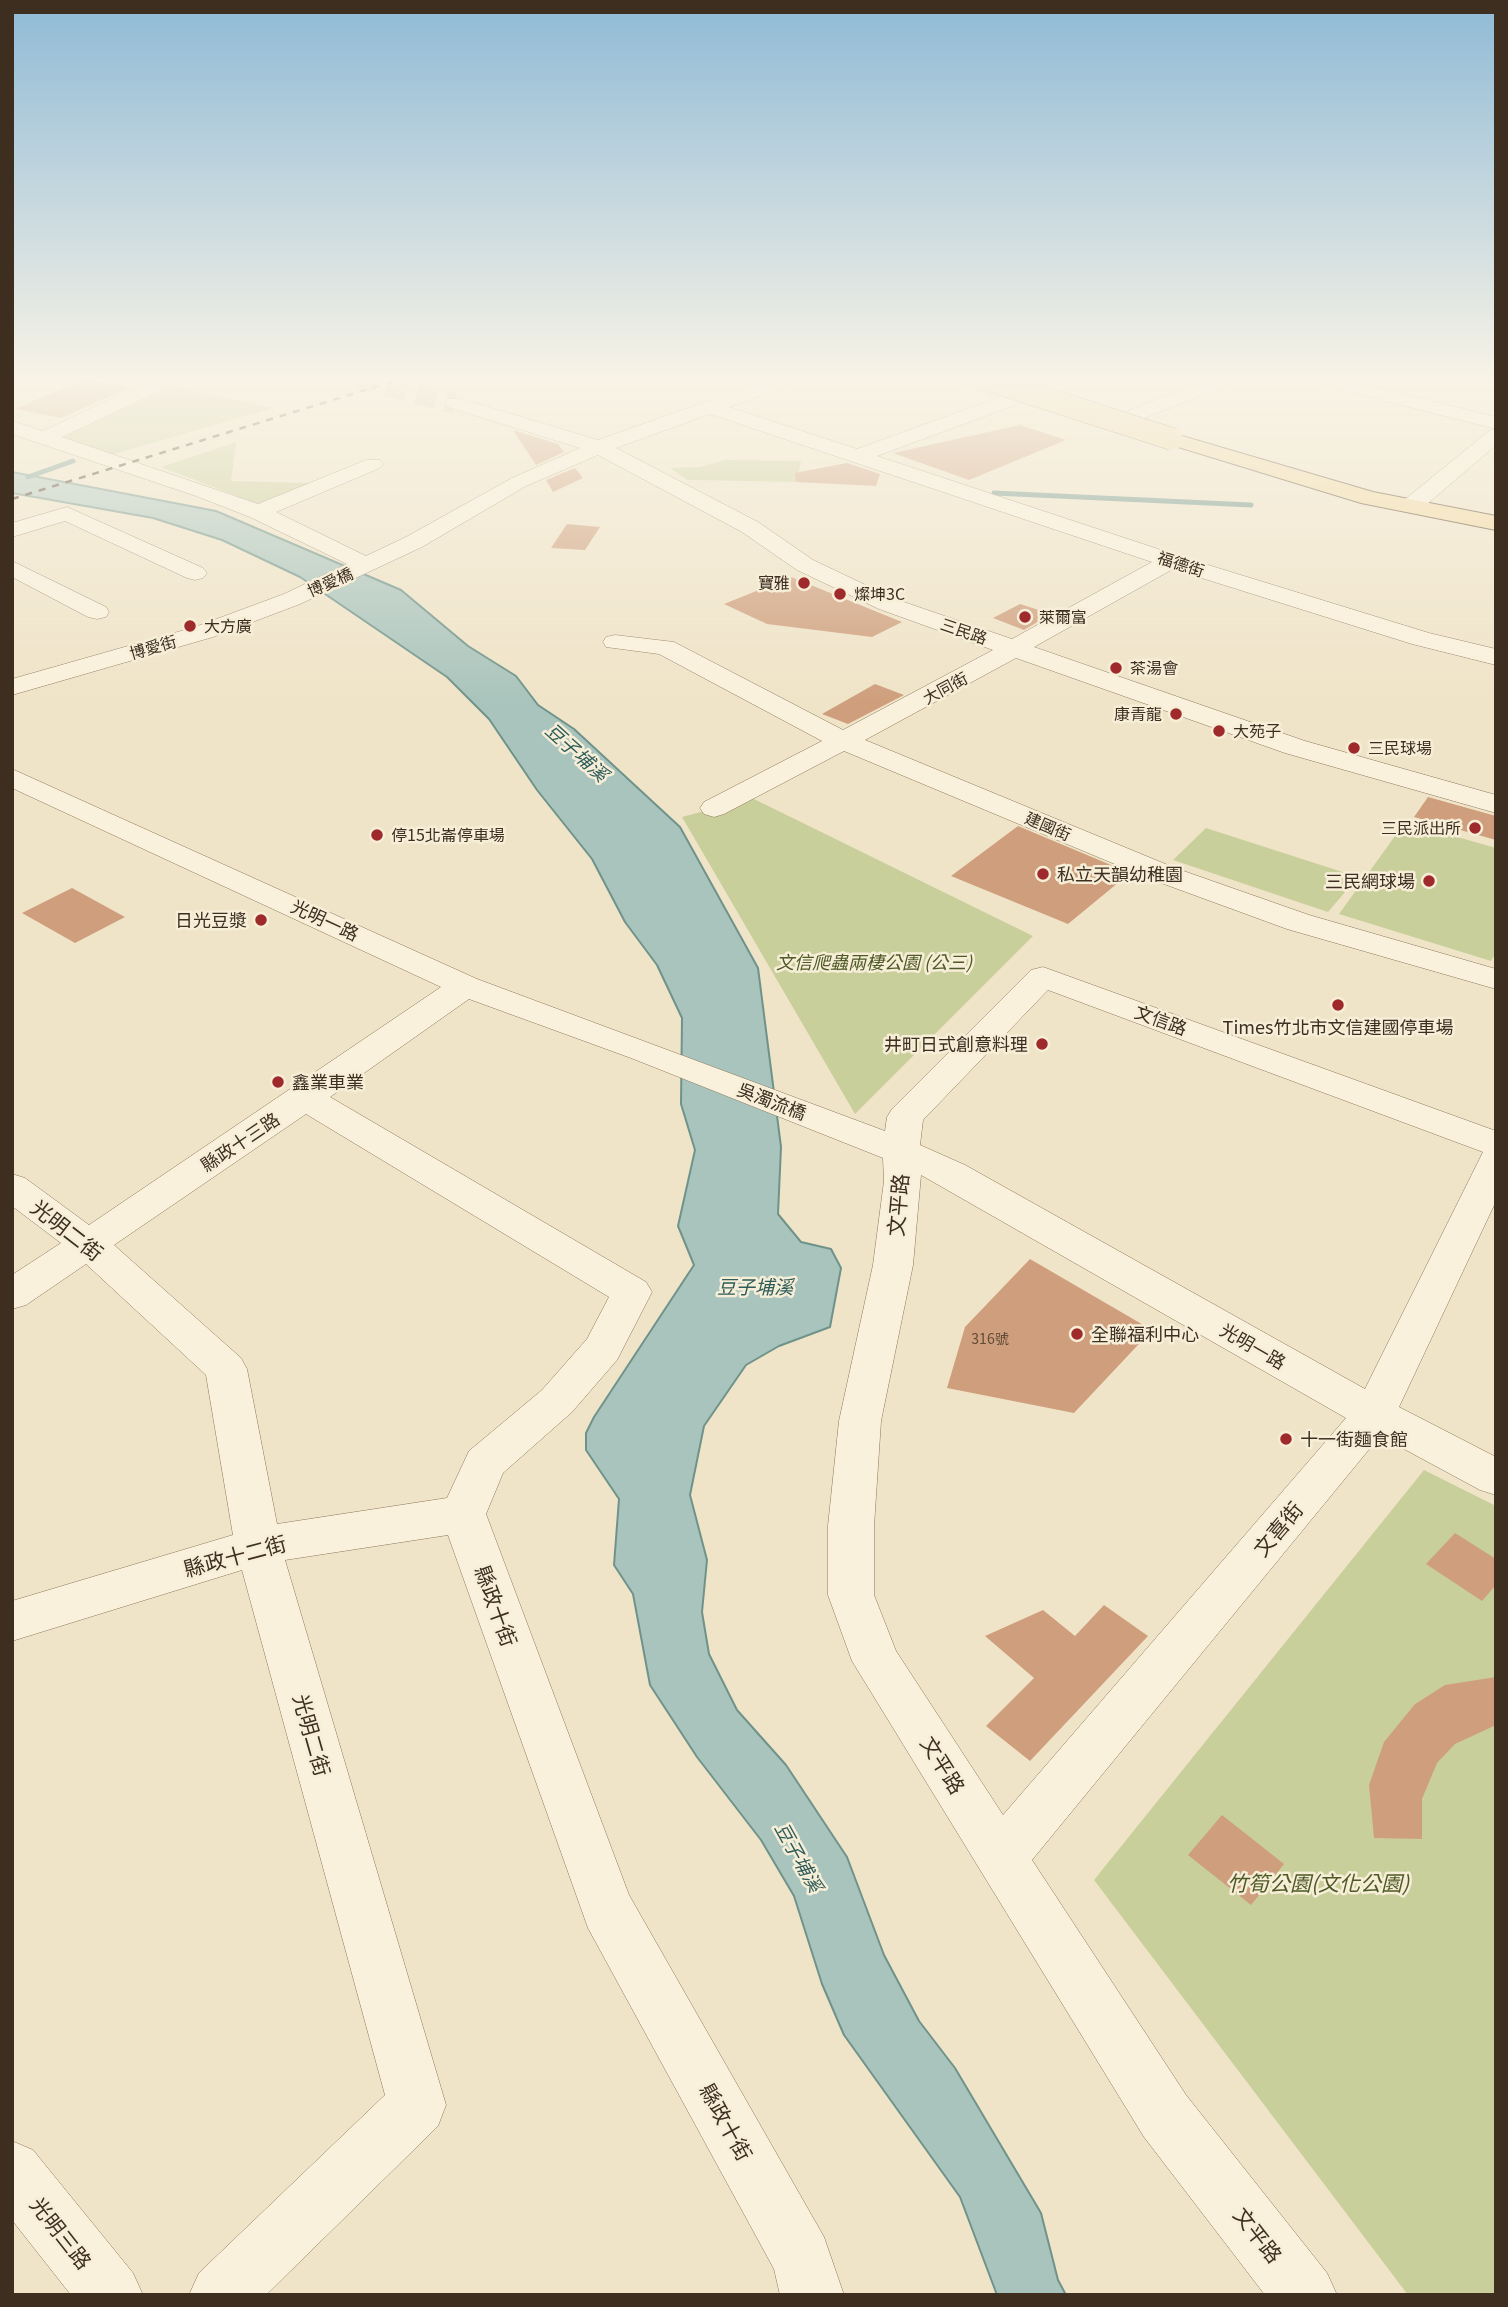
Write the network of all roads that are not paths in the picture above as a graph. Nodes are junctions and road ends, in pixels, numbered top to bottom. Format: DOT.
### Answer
graph roads {
  1 [pos="188,486"];
  2 [pos="321,486"];
  3 [pos="512,486"];
  4 [pos="672,486"];
  5 [pos="946,486"];
  6 [pos="1328,486"];
  7 [pos="1435,486"];
  8 [pos="1410,506"];
  9 [pos="258,512"];
  10 [pos="1496,523"];
  11 [pos="12,530"];
  12 [pos="1171,561"];
  13 [pos="367,565"];
  14 [pos="12,568"];
  15 [pos="195,573"];
  16 [pos="292,599"];
  17 [pos="97,612"];
  18 [pos="615,642"];
  19 [pos="1016,649"];
  20 [pos="1496,657"];
  21 [pos="12,687"];
  22 [pos="842,740"];
  23 [pos="12,777"];
  24 [pos="1496,804"];
  25 [pos="714,808"];
  26 [pos="1496,979"];
  27 [pos="465,986"];
  28 [pos="643,1051"];
  29 [pos="306,1098"];
  30 [pos="1494,1143"];
  31 [pos="901,1151"];
  32 [pos="12,1187"];
  33 [pos="88,1243"];
  34 [pos="12,1295"];
  35 [pos="1374,1414"];
  36 [pos="1496,1478"];
  37 [pos="463,1514"];
  38 [pos="258,1545"];
  39 [pos="12,1621"];
  40 [pos="1001,1857"];
  41 [pos="12,2171"];
  42 [pos="110,2295"];
  43 [pos="221,2295"];
  44 [pos="812,2295"];
  45 [pos="1305,2295"];
  1 -- 9 [label="street"];
  2 -- 9 [label="street"];
  3 -- 13 [label="street"];
  4 -- 19 [label="street, 三民路"];
  5 -- 12 [label="street, 福德街"];
  6 -- 8 [label="main road"];
  7 -- 8 [label="street"];
  8 -- 10 [label="main road"];
  9 -- 13 [label="street"];
  11 -- 15 [label="street"];
  12 -- 19 [label="street, 大同街"];
  12 -- 20 [label="street, 福德街"];
  13 -- 16 [label="street, 博愛橋"];
  14 -- 17 [label="street"];
  16 -- 21 [label="street, 博愛街"];
  18 -- 22 [label="street, 建國街"];
  19 -- 22 [label="street, 大同街"];
  19 -- 24 [label="street, 三民路"];
  22 -- 25 [label="street, 大同街"];
  22 -- 26 [label="street, 建國街"];
  23 -- 27 [label="street, 光明一路"];
  27 -- 28 [label="street, 光明一路"];
  27 -- 29 [label="street, 縣政十三路"];
  28 -- 31 [label="street, 吳濁流橋"];
  29 -- 33 [label="street, 縣政十三路"];
  29 -- 37 [label="street"];
  30 -- 31 [label="street, 文信路"];
  30 -- 35 [label="street, 文喜街"];
  31 -- 35 [label="street, 光明一路"];
  31 -- 40 [label="street, 文平路"];
  32 -- 33 [label="street, 光明二街"];
  33 -- 34 [label="street, 縣政十三路"];
  33 -- 38 [label="street, 光明二街"];
  35 -- 36 [label="street, 光明一路"];
  35 -- 40 [label="street, 文喜街"];
  37 -- 38 [label="street, 縣政十二街"];
  37 -- 44 [label="street, 縣政十街"];
  38 -- 39 [label="street, 縣政十二街"];
  38 -- 43 [label="street, 光明二街"];
  40 -- 45 [label="street, 文平路"];
  41 -- 42 [label="street, 光明三路"];
}
